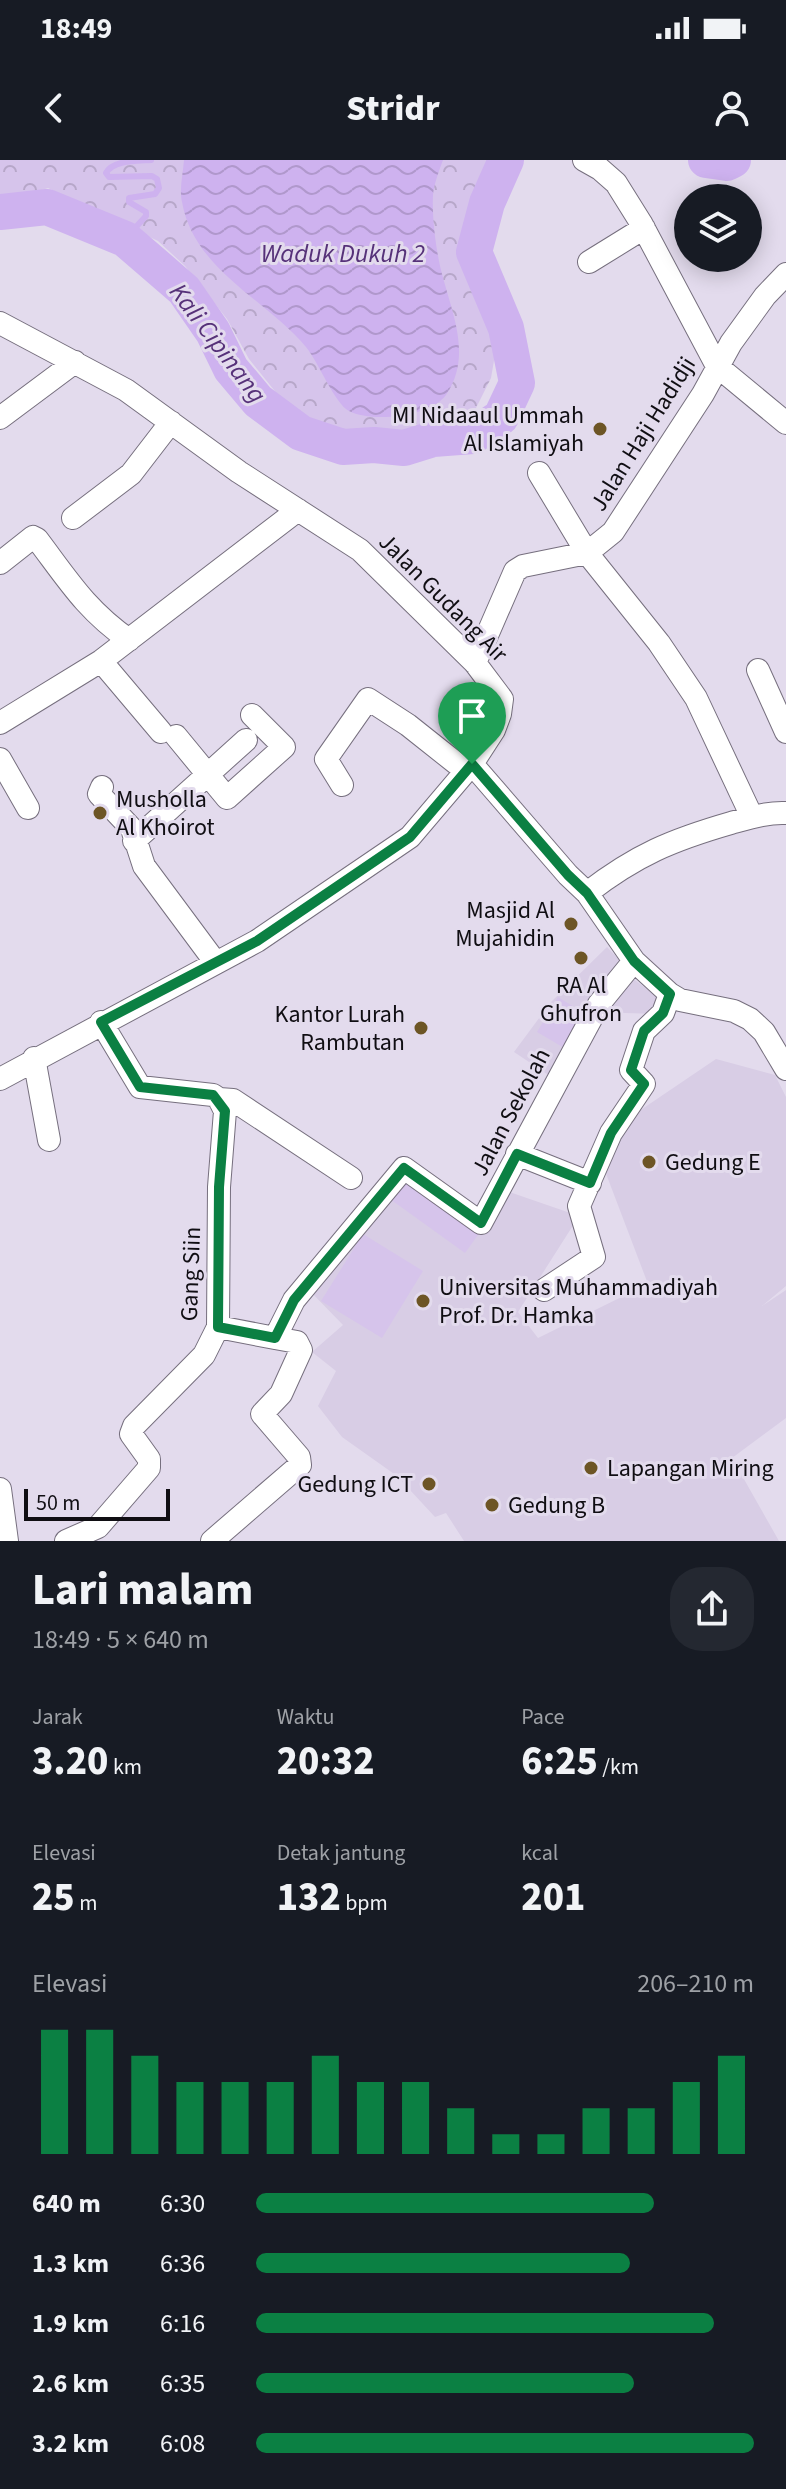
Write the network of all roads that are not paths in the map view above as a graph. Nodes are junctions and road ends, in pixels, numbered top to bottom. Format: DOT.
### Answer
graph roads {
  1 [pos="584,160"];
  2 [pos="644,228"];
  3 [pos="589,262"];
  4 [pos="786,274"];
  5 [pos="0,323"];
  6 [pos="75,362"];
  7 [pos="717,366"];
  8 [pos="0,418"];
  9 [pos="171,422"];
  10 [pos="786,423"];
  11 [pos="539,473"];
  12 [pos="298,510"];
  13 [pos="73,518"];
  14 [pos="587,553"];
  15 [pos="0,563"];
  16 [pos="129,640"];
  17 [pos="101,661"];
  18 [pos="475,663"];
  19 [pos="758,670"];
  20 [pos="252,715"];
  21 [pos="0,723"];
  22 [pos="786,732"];
  23 [pos="246,740"];
  24 [pos="0,759"];
  25 [pos="469,768"];
  26 [pos="208,774"];
  27 [pos="342,785"];
  28 [pos="102,787"];
  29 [pos="28,808"];
  30 [pos="786,813"];
  31 [pos="752,817"];
  32 [pos="134,841"];
  33 [pos="587,893"];
  34 [pos="634,961"];
  35 [pos="216,963"];
  36 [pos="670,994"];
  37 [pos="101,1022"];
  38 [pos="34,1058"];
  39 [pos="786,1069"];
  40 [pos="0,1079"];
  41 [pos="219,1099"];
  42 [pos="49,1140"];
  43 [pos="517,1154"];
  44 [pos="351,1178"];
  45 [pos="590,1183"];
  46 [pos="544,1290"];
  47 [pos="218,1327"];
  48 [pos="275,1338"];
  49 [pos="0,1489"];
  50 [pos="102,1534"];
  51 [pos="7,1541"];
  52 [pos="66,1541"];
  53 [pos="212,1541"];
  1 -- 2 [label="street"];
  2 -- 3 [label="street"];
  2 -- 7 [label="street"];
  4 -- 7 [label="street, Jalan Haji Hadidji"];
  5 -- 6 [label="street, Jalan Gudang Air"];
  6 -- 8 [label="street"];
  6 -- 9 [label="street, Jalan Gudang Air"];
  7 -- 10 [label="street"];
  7 -- 14 [label="street, Jalan Haji Hadidji"];
  9 -- 12 [label="street, Jalan Gudang Air"];
  9 -- 13 [label="street"];
  11 -- 14 [label="street"];
  12 -- 16 [label="street"];
  12 -- 18 [label="street, Jalan Gudang Air"];
  14 -- 18 [label="street"];
  14 -- 31 [label="street"];
  15 -- 16 [label="street"];
  16 -- 17 [label="street"];
  17 -- 21 [label="street"];
  17 -- 26 [label="street"];
  18 -- 25 [label="street, Jalan Gudang Air"];
  19 -- 22 [label="street"];
  20 -- 26 [label="street"];
  23 -- 26 [label="street"];
  24 -- 29 [label="street"];
  25 -- 27 [label="street"];
  25 -- 33 [label="street"];
  25 -- 35 [label="street, Jalan Gudang Air"];
  26 -- 32 [label="street"];
  28 -- 32 [label="street"];
  30 -- 31 [label="street"];
  31 -- 33 [label="street"];
  32 -- 35 [label="street"];
  33 -- 34 [label="street"];
  34 -- 36 [label="street"];
  34 -- 43 [label="street, Jalan Sekolah"];
  35 -- 37 [label="street, Jalan Gudang Air"];
  36 -- 39 [label="street"];
  36 -- 45 [label="street"];
  37 -- 38 [label="street, Jalan Gudang Air"];
  37 -- 41 [label="street"];
  38 -- 40 [label="street, Jalan Gudang Air"];
  38 -- 42 [label="street"];
  41 -- 44 [label="street"];
  41 -- 47 [label="street, Gang Siin"];
  43 -- 45 [label="street"];
  43 -- 48 [label="street, Jalan Sekolah"];
  45 -- 46 [label="street"];
  47 -- 48 [label="street"];
  47 -- 50 [label="street, Gang Siin"];
  48 -- 53 [label="street"];
  49 -- 51 [label="street"];
  50 -- 52 [label="street"];
}
